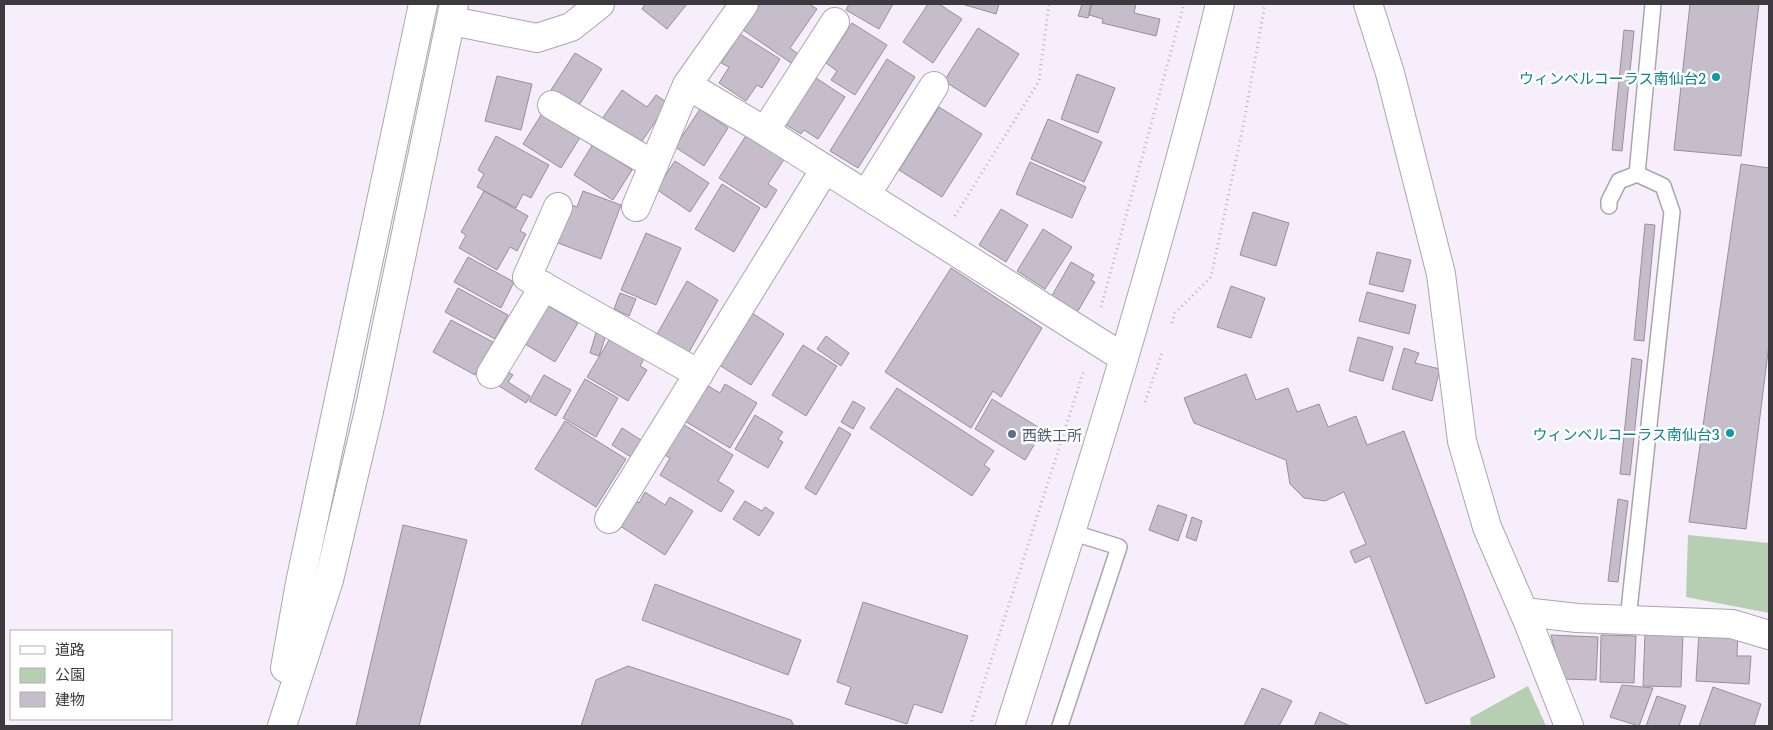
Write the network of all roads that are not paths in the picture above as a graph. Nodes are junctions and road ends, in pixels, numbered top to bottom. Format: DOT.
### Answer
graph roads {
  1 [pos="423,4"];
  2 [pos="600,4"];
  3 [pos="744,4"];
  4 [pos="1220,4"];
  5 [pos="1368,4"];
  6 [pos="1653,4"];
  7 [pos="453,12"];
  8 [pos="835,22"];
  9 [pos="688,85"];
  10 [pos="934,86"];
  11 [pos="552,104"];
  12 [pos="765,131"];
  13 [pos="654,165"];
  14 [pos="825,169"];
  15 [pos="1637,174"];
  16 [pos="866,195"];
  17 [pos="1609,206"];
  18 [pos="558,207"];
  19 [pos="636,207"];
  20 [pos="544,286"];
  21 [pos="1124,358"];
  22 [pos="491,374"];
  23 [pos="699,374"];
  24 [pos="609,519"];
  25 [pos="1071,532"];
  26 [pos="1524,612"];
  27 [pos="1639,619"];
  28 [pos="1769,635"];
  29 [pos="275,726"];
  30 [pos="282,726"];
  31 [pos="1010,726"];
  32 [pos="1060,726"];
  33 [pos="1569,726"];
  1 -- 29 [label="street"];
  2 -- 7 [label="street"];
  3 -- 9 [label="street"];
  4 -- 21 [label="street"];
  5 -- 26 [label="street"];
  6 -- 15 [label="lane"];
  7 -- 30 [label="street"];
  8 -- 12 [label="street"];
  9 -- 12 [label="street"];
  9 -- 13 [label="street"];
  10 -- 16 [label="street"];
  11 -- 13 [label="street"];
  12 -- 14 [label="street"];
  13 -- 19 [label="street"];
  14 -- 16 [label="street"];
  14 -- 23 [label="street"];
  15 -- 17 [label="lane"];
  15 -- 27 [label="lane"];
  16 -- 21 [label="street"];
  18 -- 20 [label="street"];
  20 -- 22 [label="street"];
  20 -- 23 [label="street"];
  21 -- 25 [label="street"];
  23 -- 24 [label="street"];
  25 -- 31 [label="street"];
  25 -- 32 [label="lane"];
  26 -- 27 [label="street"];
  26 -- 33 [label="street"];
  27 -- 28 [label="street"];
}
